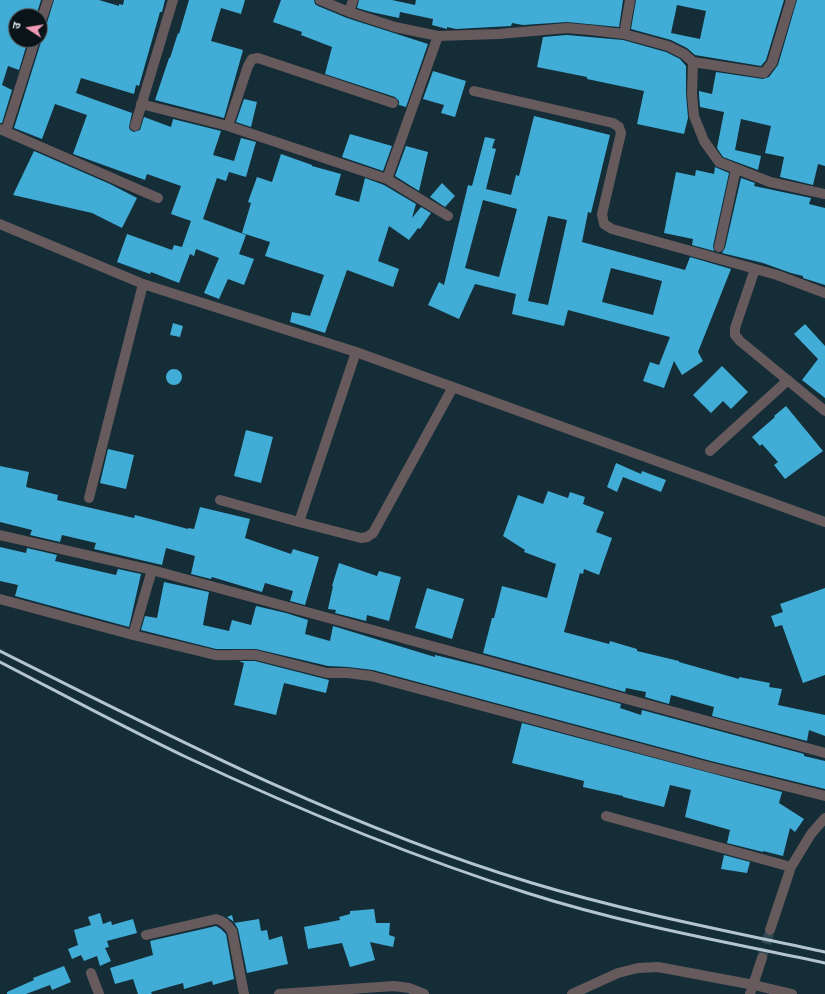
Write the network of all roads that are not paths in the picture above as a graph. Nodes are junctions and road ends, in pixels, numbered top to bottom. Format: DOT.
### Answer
graph roads {
  1 [pos="173,0"];
  2 [pos="320,0"];
  3 [pos="353,0"];
  4 [pos="630,0"];
  5 [pos="791,0"];
  6 [pos="349,12"];
  7 [pos="624,34"];
  8 [pos="438,36"];
  9 [pos="32,48"];
  10 [pos="693,62"];
  11 [pos="474,91"];
  12 [pos="393,103"];
  13 [pos="141,104"];
  14 [pos="135,126"];
  15 [pos="228,126"];
  16 [pos="3,130"];
  17 [pos="736,169"];
  18 [pos="386,179"];
  19 [pos="825,194"];
  20 [pos="158,198"];
  21 [pos="448,216"];
  22 [pos="0,224"];
  23 [pos="719,247"];
  24 [pos="755,269"];
  25 [pos="143,284"];
  26 [pos="825,292"];
  27 [pos="356,352"];
  28 [pos="788,380"];
  29 [pos="452,387"];
  30 [pos="825,411"];
  31 [pos="710,451"];
  32 [pos="89,498"];
  33 [pos="220,500"];
  34 [pos="298,522"];
  35 [pos="825,522"];
  36 [pos="0,535"];
  37 [pos="152,570"];
  38 [pos="0,599"];
  39 [pos="133,635"];
  40 [pos="825,753"];
  41 [pos="825,796"];
  42 [pos="606,816"];
  43 [pos="825,818"];
  44 [pos="791,867"];
  45 [pos="770,930"];
  46 [pos="146,936"];
  47 [pos="762,958"];
  48 [pos="91,973"];
  49 [pos="752,989"];
  50 [pos="99,994"];
  51 [pos="244,994"];
  52 [pos="279,994"];
  53 [pos="424,994"];
  54 [pos="572,994"];
  55 [pos="792,994"];
  1 -- 13 [label="street"];
  2 -- 6 [label="street"];
  3 -- 6 [label="street"];
  4 -- 7 [label="street"];
  5 -- 10 [label="street"];
  6 -- 8 [label="street"];
  7 -- 8 [label="street"];
  7 -- 10 [label="street"];
  8 -- 18 [label="street"];
  9 -- 16 [label="street"];
  10 -- 17 [label="street"];
  11 -- 24 [label="street"];
  12 -- 15 [label="street"];
  13 -- 14 [label="street"];
  13 -- 15 [label="street"];
  15 -- 18 [label="street"];
  16 -- 20 [label="street"];
  17 -- 19 [label="street"];
  17 -- 23 [label="street"];
  18 -- 21 [label="street"];
  22 -- 25 [label="street"];
  24 -- 26 [label="street"];
  24 -- 28 [label="street"];
  25 -- 27 [label="street"];
  25 -- 32 [label="street"];
  27 -- 29 [label="street"];
  27 -- 34 [label="street"];
  28 -- 30 [label="street"];
  28 -- 31 [label="street"];
  29 -- 34 [label="street"];
  29 -- 35 [label="street"];
  33 -- 34 [label="street"];
  36 -- 37 [label="street"];
  37 -- 39 [label="street"];
  37 -- 40 [label="street"];
  38 -- 39 [label="street"];
  39 -- 41 [label="street"];
  42 -- 44 [label="street"];
  43 -- 44 [label="street"];
  44 -- 45 [label="street"];
  46 -- 51 [label="street"];
  47 -- 49 [label="street"];
  48 -- 50 [label="street"];
  49 -- 54 [label="street"];
  49 -- 55 [label="street"];
  52 -- 53 [label="street"];
}
